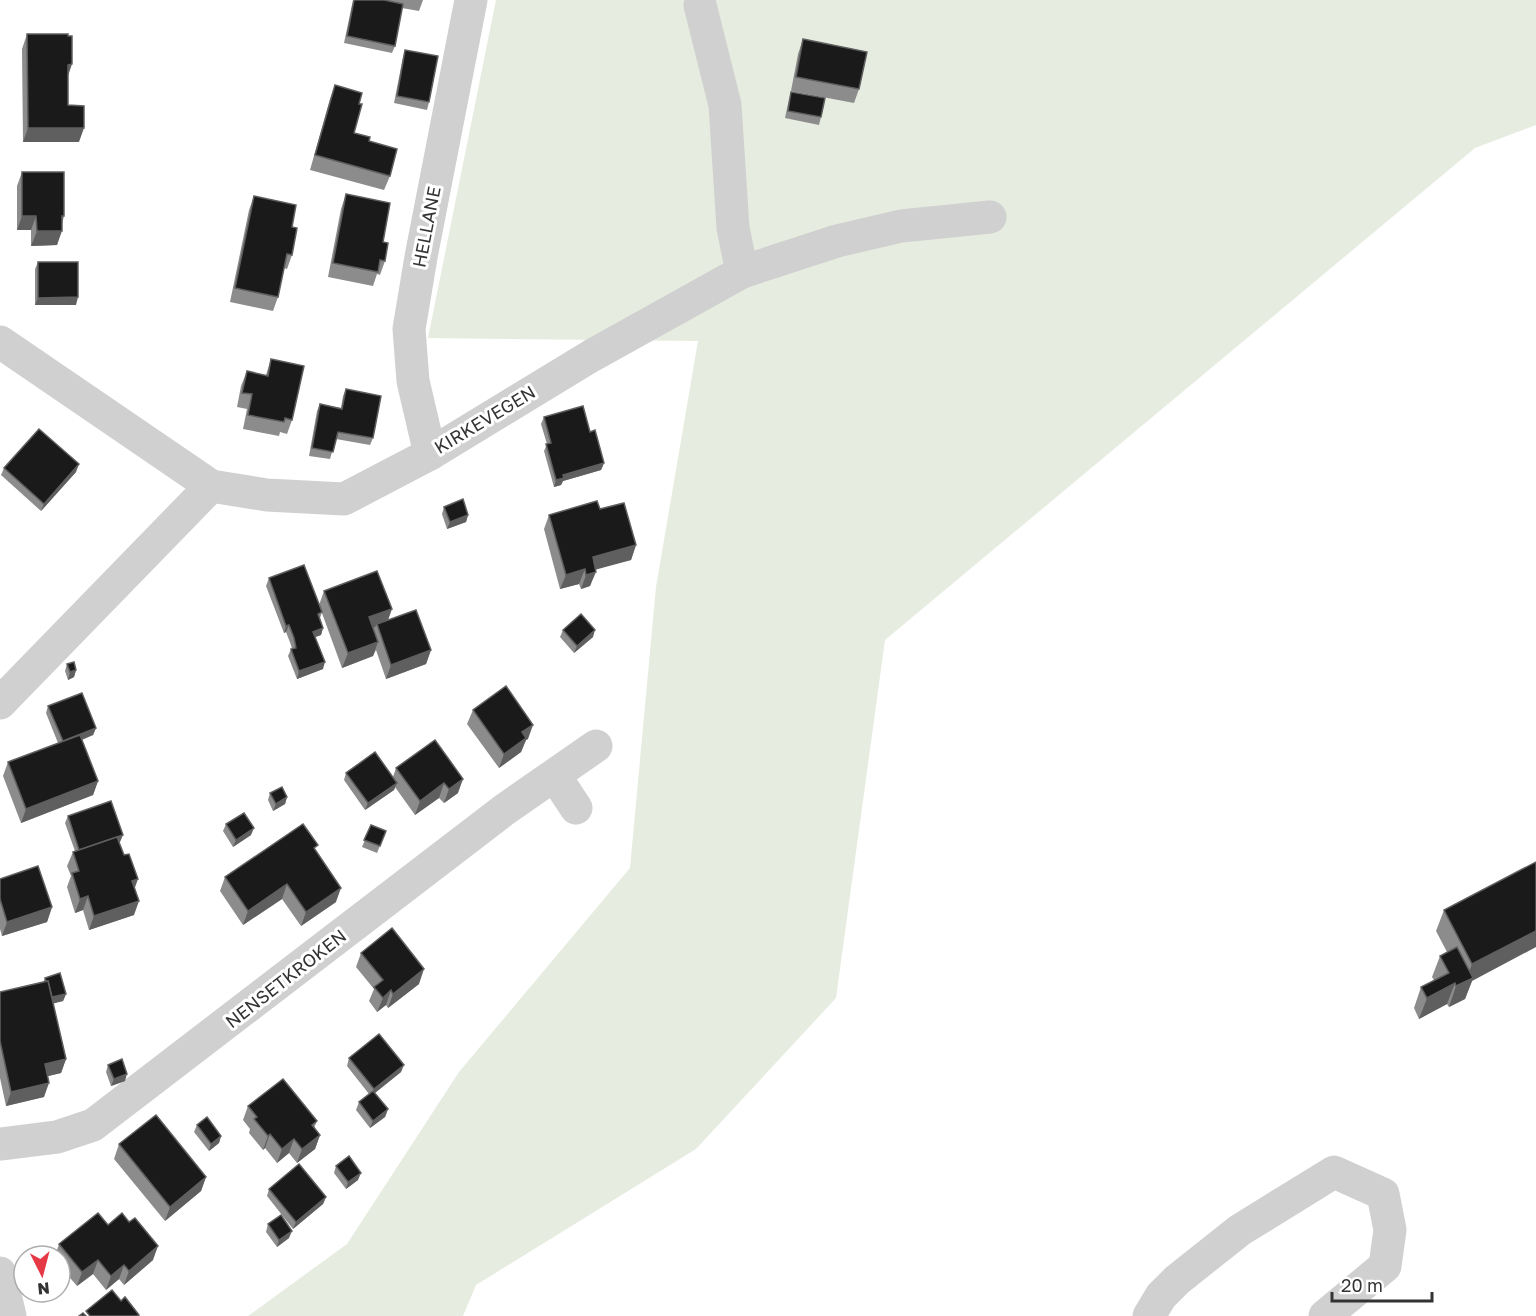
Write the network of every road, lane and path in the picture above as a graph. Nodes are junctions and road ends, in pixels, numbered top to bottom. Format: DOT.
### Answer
graph roads {
  1 [pos="471,0"];
  2 [pos="697,2"];
  3 [pos="990,218"];
  4 [pos="742,272"];
  5 [pos="0,342"];
  6 [pos="430,454"];
  7 [pos="211,486"];
  8 [pos="0,703"];
  9 [pos="596,746"];
  10 [pos="555,776"];
  11 [pos="576,808"];
  12 [pos="0,1144"];
  13 [pos="0,1273"];
  14 [pos="9,1316"];
  15 [pos="1149,1316"];
  16 [pos="1325,1316"];
  1 -- 6 [label="street, HELLANE"];
  2 -- 4 [label="street"];
  3 -- 4 [label="street, KIRKEVEGEN"];
  4 -- 6 [label="street, KIRKEVEGEN"];
  5 -- 7 [label="street, KIRKEVEGEN"];
  6 -- 7 [label="street, KIRKEVEGEN"];
  7 -- 8 [label="street"];
  9 -- 10 [label="street, NENSETKROKEN"];
  10 -- 11 [label="street"];
  10 -- 12 [label="street, NENSETKROKEN"];
  13 -- 14 [label="street"];
  15 -- 16 [label="street"];
}
